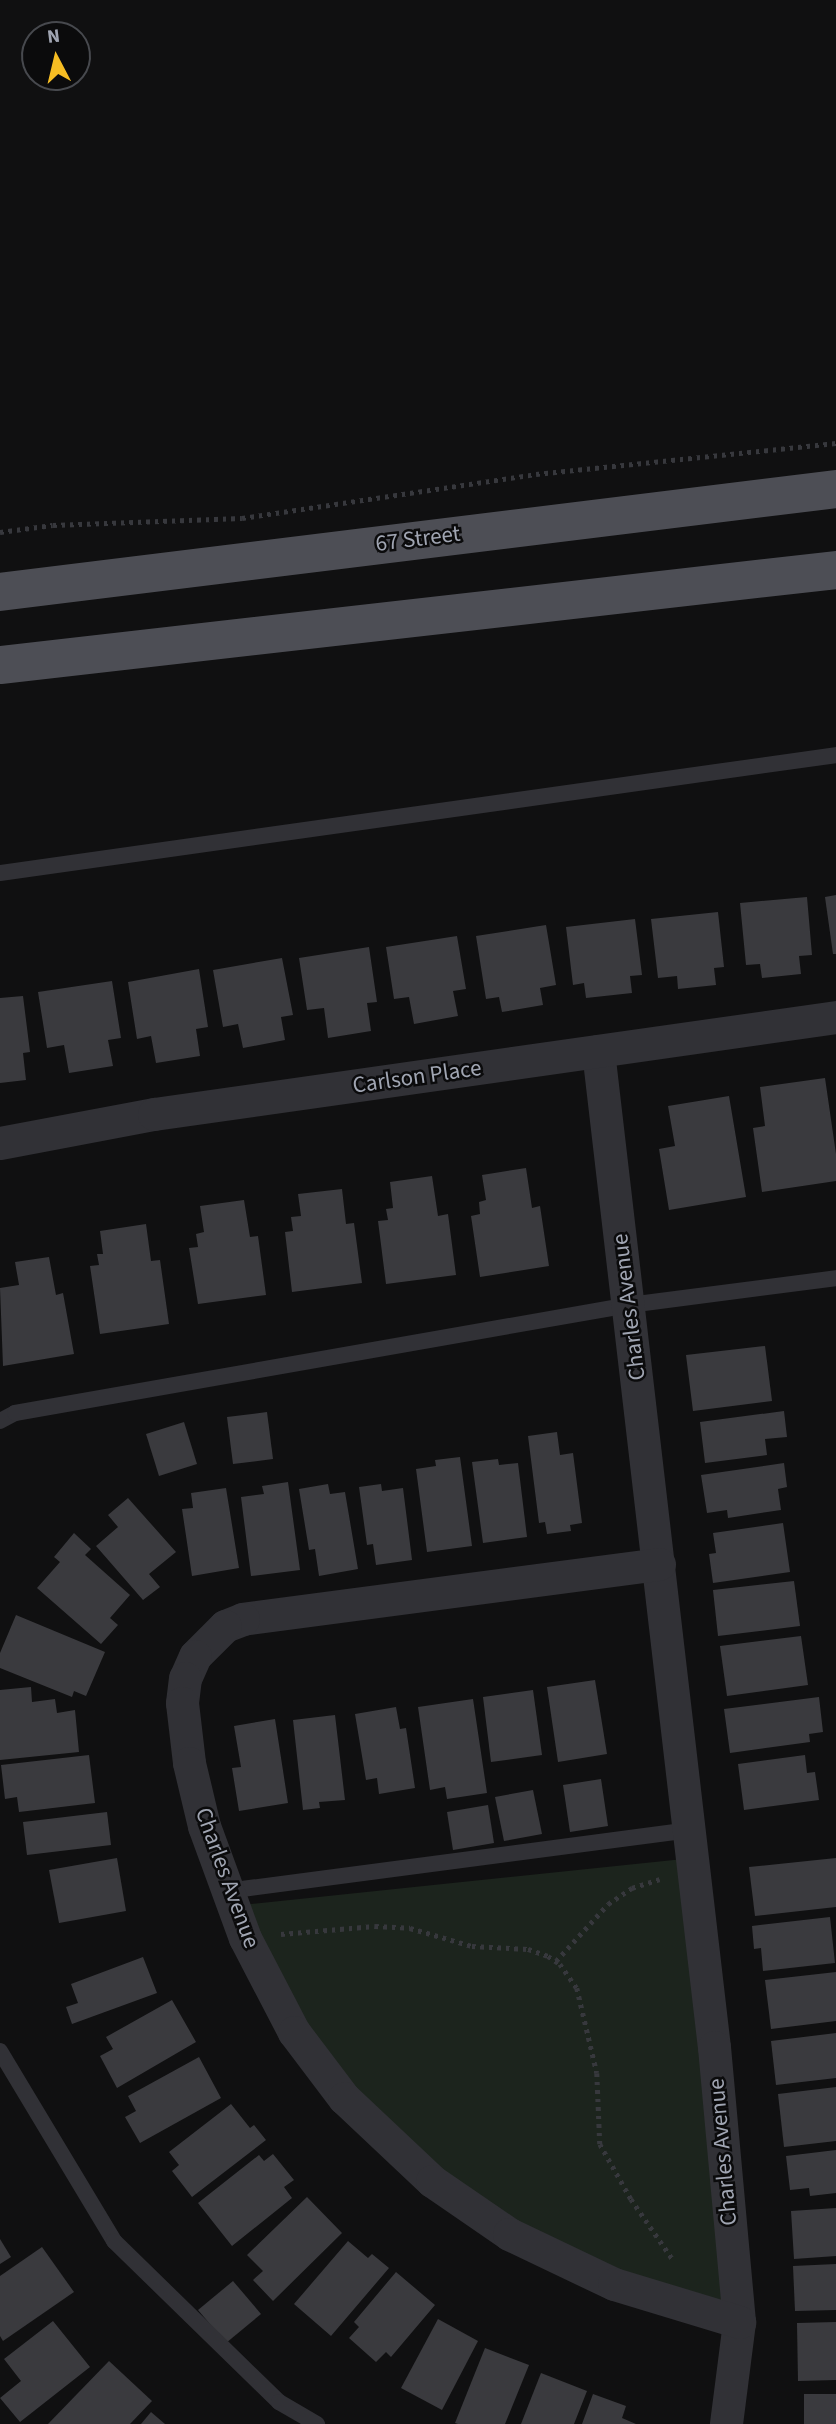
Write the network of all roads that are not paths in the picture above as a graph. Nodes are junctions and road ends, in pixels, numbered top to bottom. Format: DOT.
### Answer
graph roads {
  1 [pos="836,489"];
  2 [pos="836,570"];
  3 [pos="0,592"];
  4 [pos="0,665"];
  5 [pos="836,755"];
  6 [pos="0,873"];
  7 [pos="836,1017"];
  8 [pos="598,1051"];
  9 [pos="0,1143"];
  10 [pos="836,1278"];
  11 [pos="629,1305"];
  12 [pos="0,1421"];
  13 [pos="659,1564"];
  14 [pos="690,1830"];
  15 [pos="227,1891"];
  16 [pos="0,2052"];
  17 [pos="739,2322"];
  18 [pos="317,2424"];
  19 [pos="726,2424"];
  1 -- 3 [label="main road, 67 Street"];
  2 -- 4 [label="main road"];
  5 -- 6 [label="lane"];
  7 -- 8 [label="street, Carlson Place"];
  8 -- 9 [label="street, Carlson Place"];
  8 -- 11 [label="street, Charles Avenue"];
  10 -- 11 [label="lane"];
  11 -- 12 [label="lane"];
  11 -- 13 [label="street, Charles Avenue"];
  13 -- 14 [label="street, Charles Avenue"];
  13 -- 15 [label="street, Charles Avenue"];
  14 -- 15 [label="lane"];
  14 -- 17 [label="street, Charles Avenue"];
  15 -- 17 [label="street, Charles Avenue"];
  16 -- 18 [label="lane"];
  17 -- 19 [label="street, Charles Avenue"];
}
